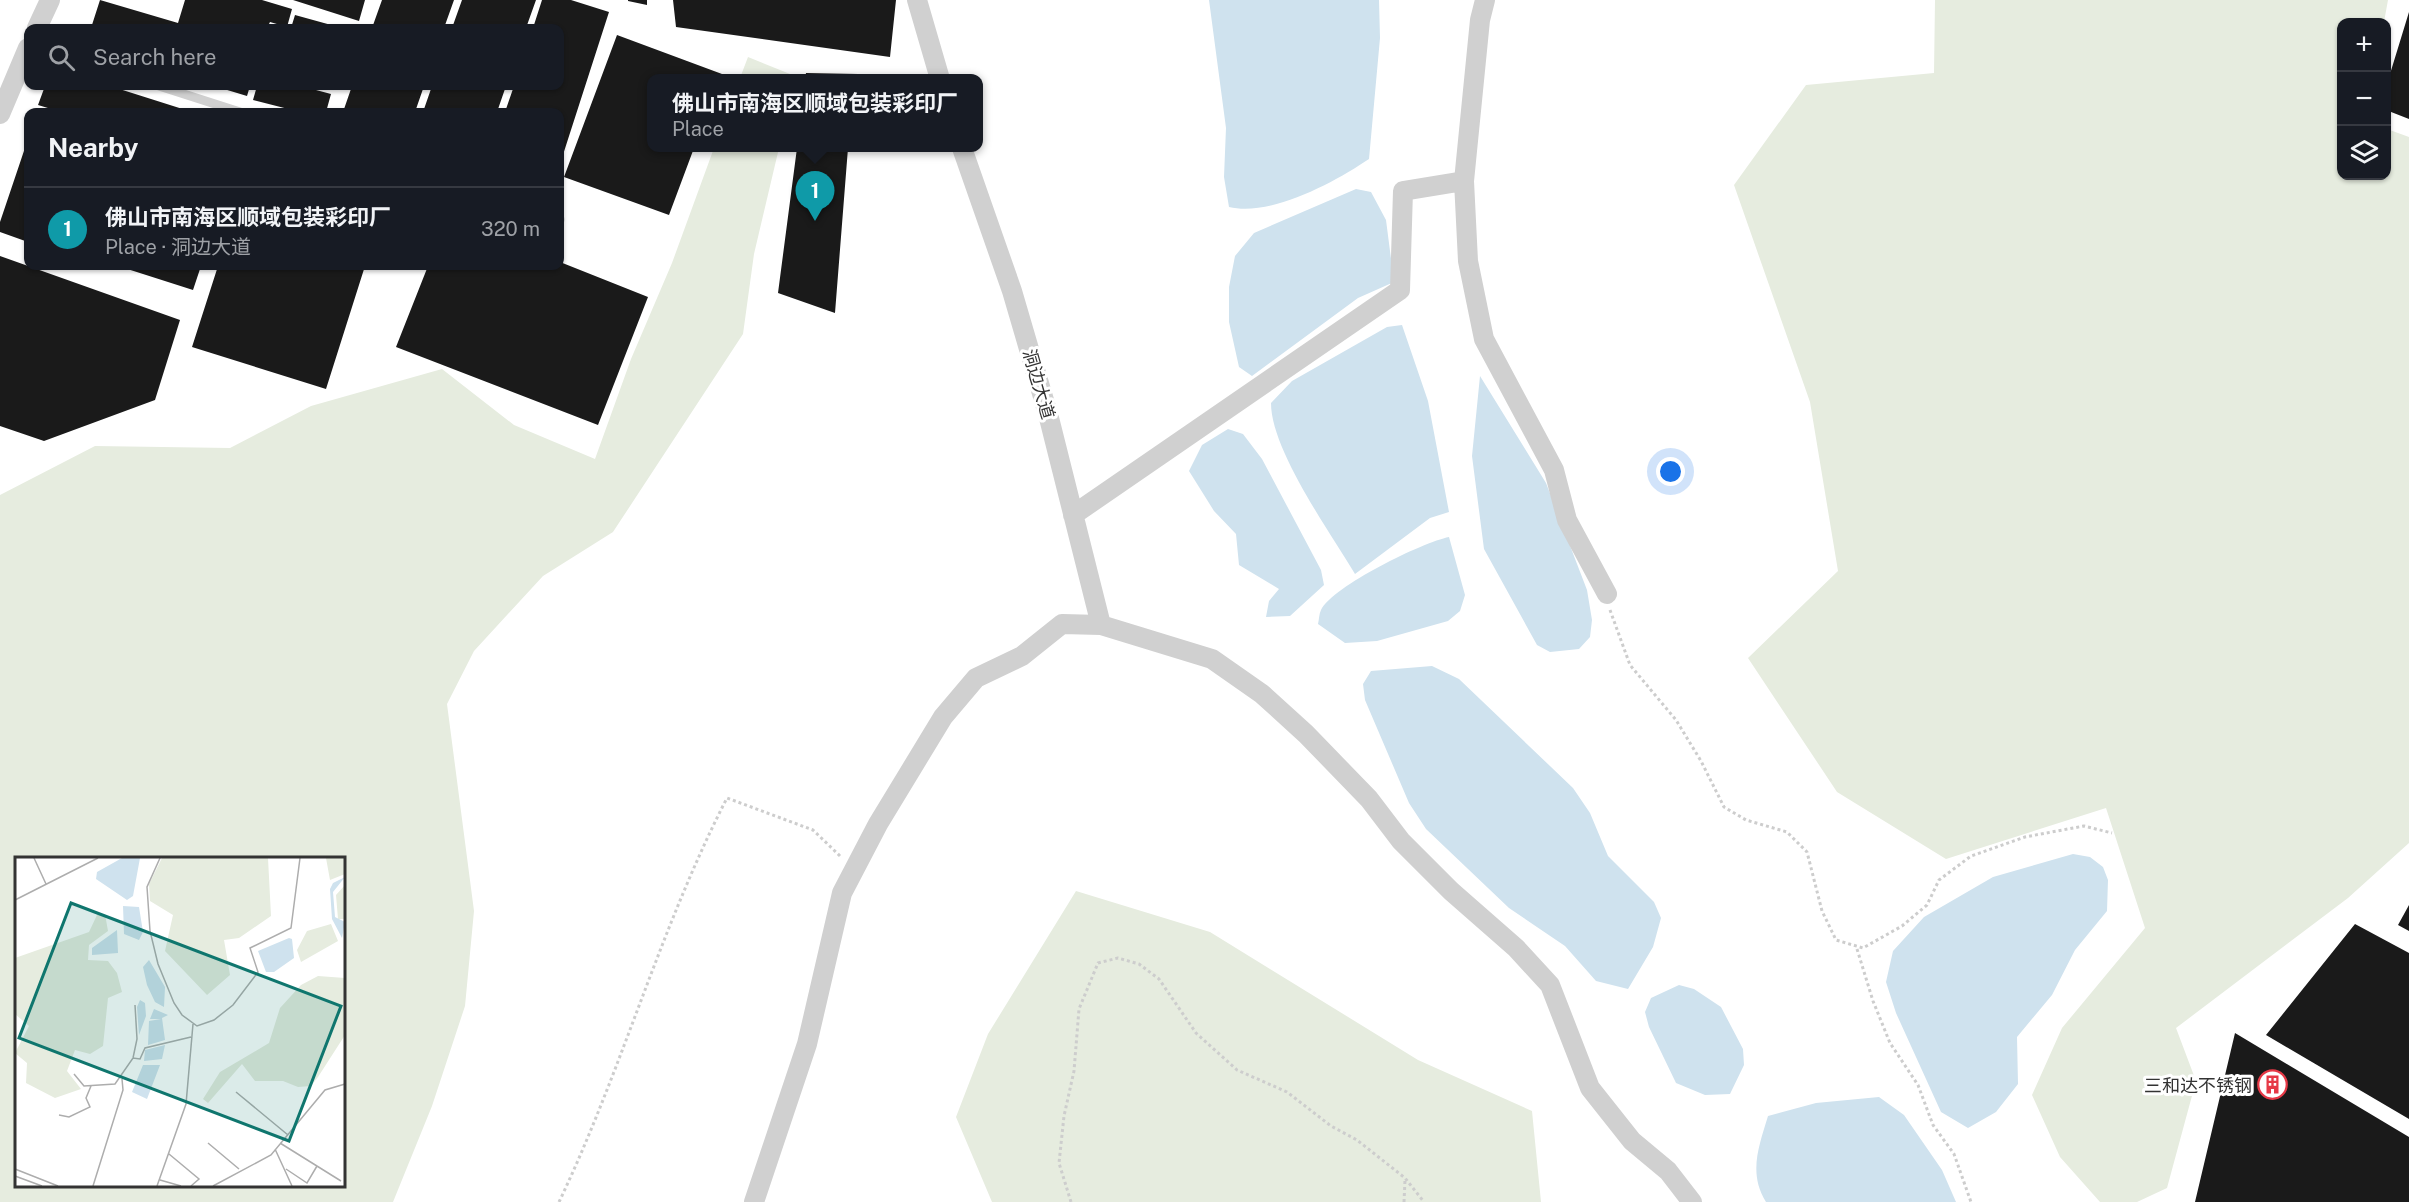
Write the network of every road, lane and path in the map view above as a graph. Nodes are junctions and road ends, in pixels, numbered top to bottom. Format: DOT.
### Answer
graph roads {
  1 [pos="50,0"];
  2 [pos="917,0"];
  3 [pos="1485,0"];
  4 [pos="39,24"];
  5 [pos="24,57"];
  6 [pos="939,74"];
  7 [pos="171,90"];
  8 [pos="228,108"];
  9 [pos="0,114"];
  10 [pos="964,152"];
  11 [pos="1464,181"];
  12 [pos="1073,515"];
  13 [pos="1607,594"];
  14 [pos="1101,625"];
  15 [pos="2112,833"];
  16 [pos="856,865"];
  17 [pos="1857,948"];
  18 [pos="1405,1178"];
  19 [pos="559,1202"];
  20 [pos="754,1202"];
  21 [pos="1071,1202"];
  22 [pos="1404,1202"];
  23 [pos="1424,1202"];
  24 [pos="1692,1202"];
  25 [pos="1971,1202"];
  1 -- 4 [label="street"];
  2 -- 6 [label="street"];
  3 -- 11 [label="street"];
  5 -- 9 [label="street"];
  7 -- 8 [label="lane"];
  10 -- 12 [label="street, 洞边大道"];
  11 -- 12 [label="street"];
  11 -- 13 [label="street"];
  12 -- 14 [label="street, 洞边大道"];
  13 -- 17 [label="path"];
  14 -- 16 [label="street"];
  14 -- 24 [label="street"];
  15 -- 17 [label="path"];
  16 -- 19 [label="path"];
  16 -- 20 [label="street"];
  17 -- 25 [label="path"];
  18 -- 21 [label="path"];
  18 -- 22 [label="path"];
  18 -- 23 [label="path"];
}
